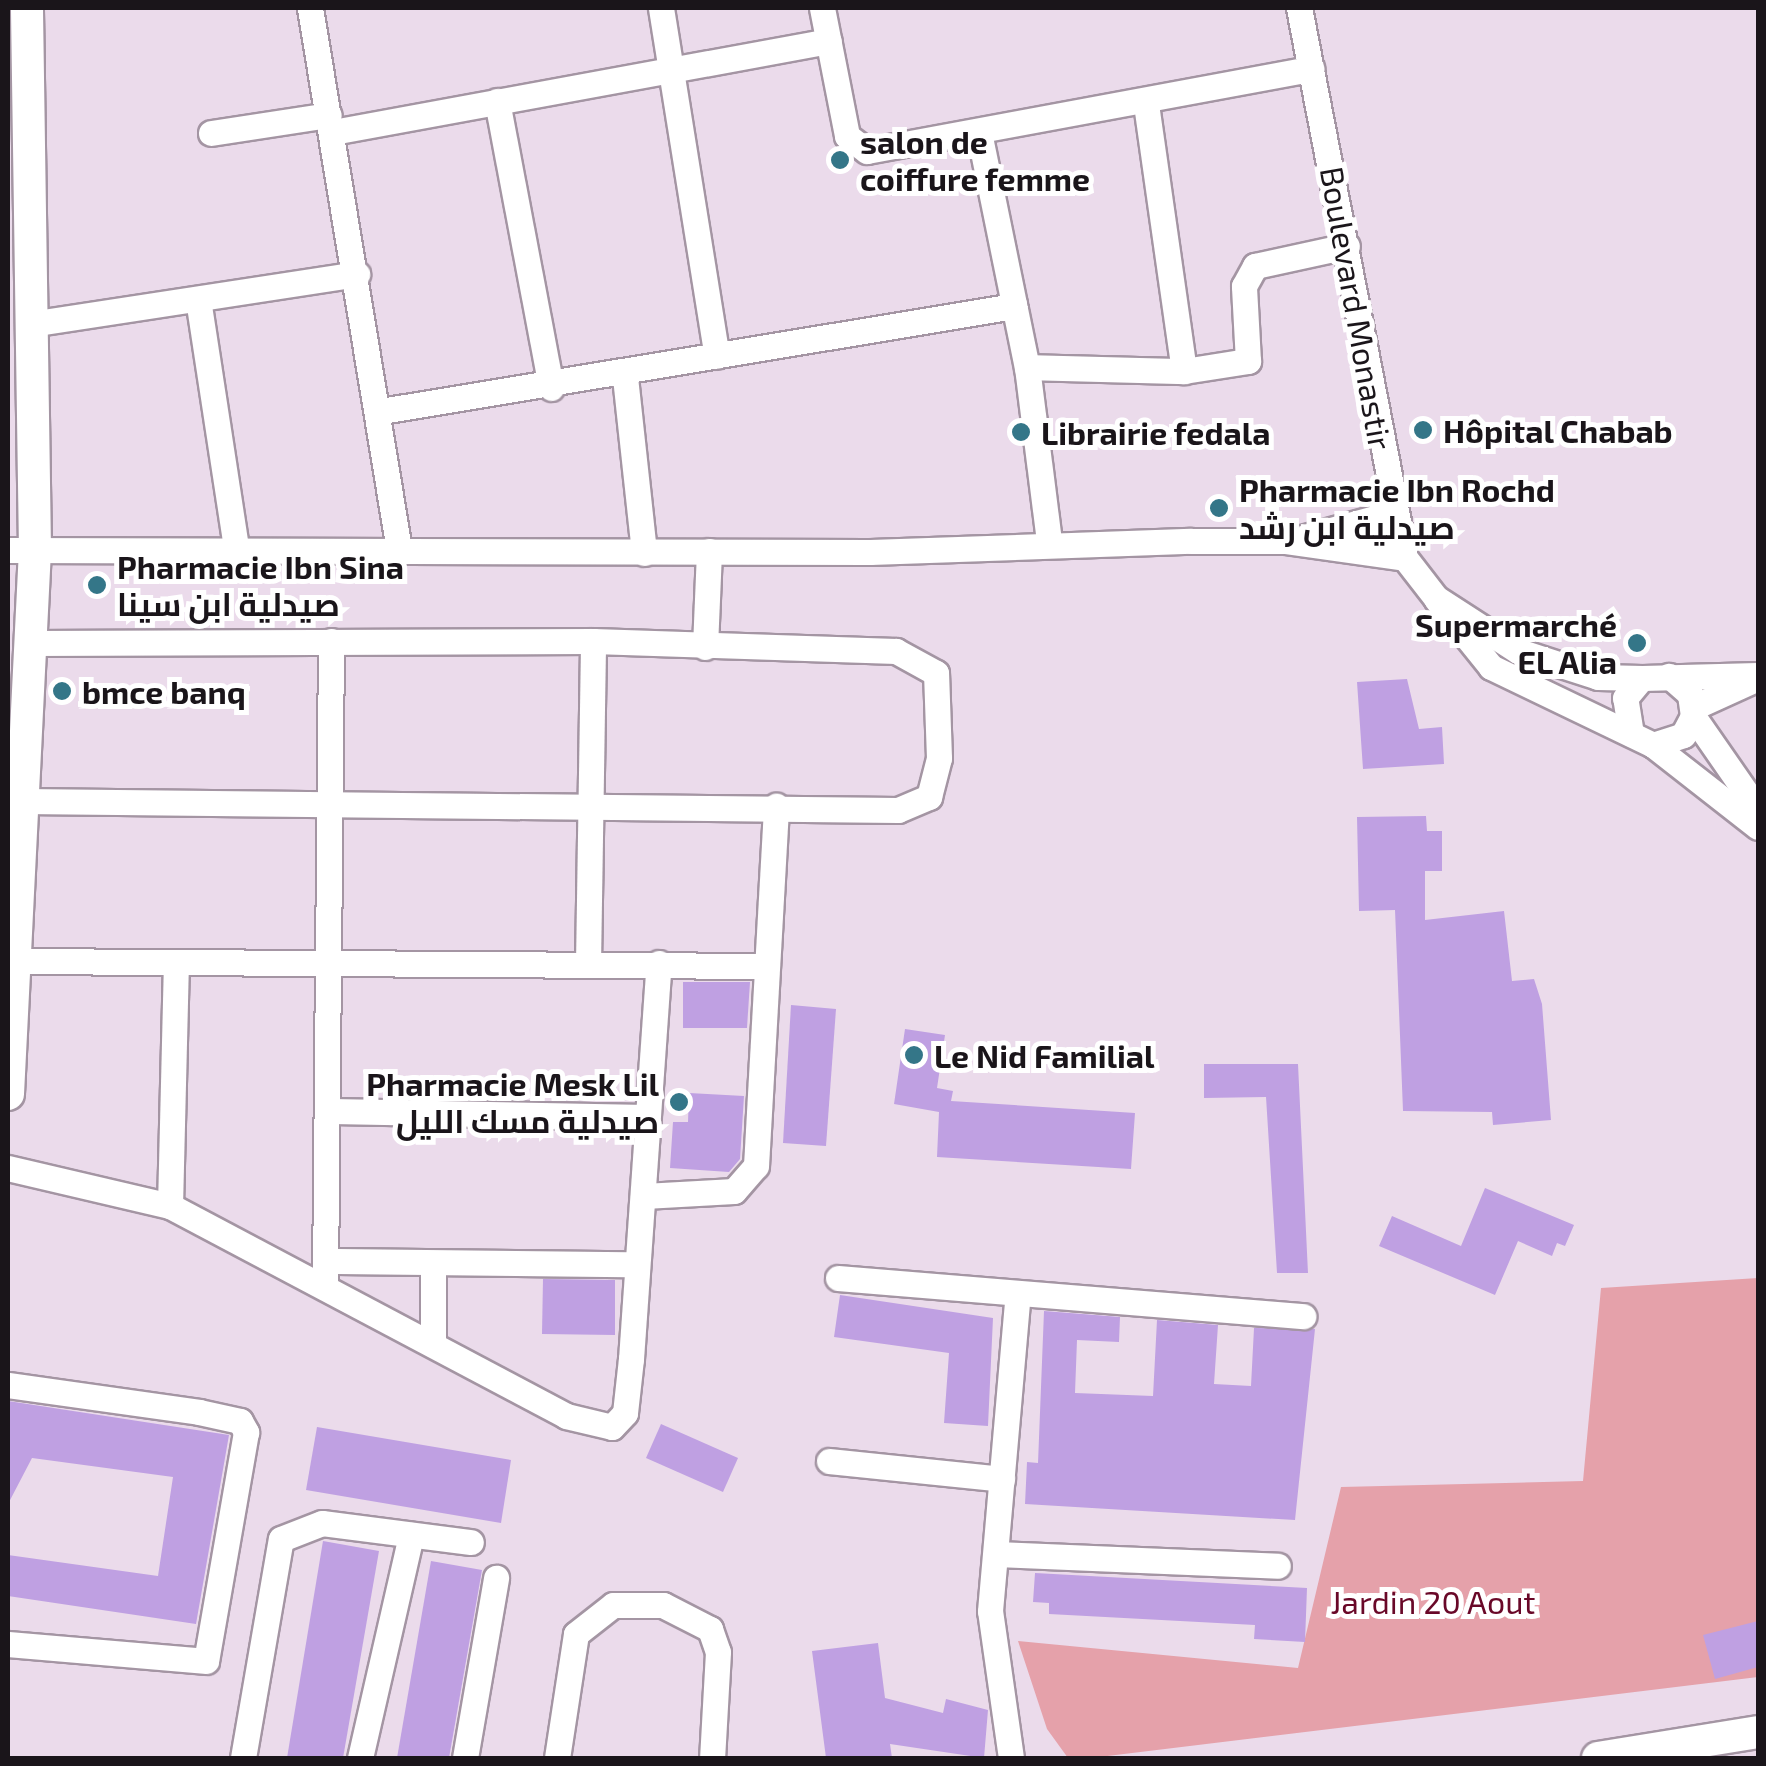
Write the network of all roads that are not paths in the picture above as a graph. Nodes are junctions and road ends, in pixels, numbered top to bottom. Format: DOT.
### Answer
graph roads {
  1 [pos="26,8"];
  2 [pos="310,8"];
  3 [pos="661,8"];
  4 [pos="822,8"];
  5 [pos="1299,8"];
  6 [pos="830,41"];
  7 [pos="670,68"];
  8 [pos="1311,69"];
  9 [pos="17,88"];
  10 [pos="497,101"];
  11 [pos="1146,104"];
  12 [pos="331,124"];
  13 [pos="211,132"];
  14 [pos="980,132"];
  15 [pos="1347,246"];
  16 [pos="357,274"];
  17 [pos="198,299"];
  18 [pos="27,304"];
  19 [pos="1014,306"];
  20 [pos="717,356"];
  21 [pos="1028,367"];
  22 [pos="1184,371"];
  23 [pos="625,376"];
  24 [pos="551,388"];
  25 [pos="381,411"];
  26 [pos="1393,513"];
  27 [pos="1049,540"];
  28 [pos="1286,542"];
  29 [pos="21,550"];
  30 [pos="399,550"];
  31 [pos="644,552"];
  32 [pos="710,552"];
  33 [pos="237,555"];
  34 [pos="1405,558"];
  35 [pos="1436,598"];
  36 [pos="331,640"];
  37 [pos="593,641"];
  38 [pos="30,644"];
  39 [pos="705,647"];
  40 [pos="1669,676"];
  41 [pos="1758,676"];
  42 [pos="1642,678"];
  43 [pos="1694,712"];
  44 [pos="1642,740"];
  45 [pos="22,801"];
  46 [pos="776,806"];
  47 [pos="594,807"];
  48 [pos="327,810"];
  49 [pos="1758,810"];
  50 [pos="1758,827"];
  51 [pos="16,961"];
  52 [pos="659,963"];
  53 [pos="328,964"];
  54 [pos="588,964"];
  55 [pos="176,965"];
  56 [pos="764,966"];
  57 [pos="8,1080"];
  58 [pos="8,1094"];
  59 [pos="332,1111"];
  60 [pos="647,1116"];
  61 [pos="8,1168"];
  62 [pos="644,1196"];
  63 [pos="170,1206"];
  64 [pos="434,1264"];
  65 [pos="637,1264"];
  66 [pos="326,1271"];
  67 [pos="838,1278"];
  68 [pos="1018,1294"];
  69 [pos="1303,1316"];
  70 [pos="432,1342"];
  71 [pos="8,1385"];
  72 [pos="828,1461"];
  73 [pos="1002,1479"];
  74 [pos="411,1535"];
  75 [pos="472,1542"];
  76 [pos="997,1554"];
  77 [pos="1278,1566"];
  78 [pos="496,1578"];
  79 [pos="8,1644"];
  80 [pos="1758,1732"];
  81 [pos="243,1758"];
  82 [pos="360,1758"];
  83 [pos="464,1758"];
  84 [pos="557,1758"];
  85 [pos="712,1758"];
  86 [pos="1011,1758"];
  87 [pos="1598,1758"];
  1 -- 9 [label="street"];
  2 -- 12 [label="street"];
  3 -- 7 [label="street"];
  4 -- 6 [label="street"];
  5 -- 8 [label="street, Boulevard Monastir"];
  6 -- 7 [label="street"];
  6 -- 14 [label="street"];
  7 -- 10 [label="street"];
  7 -- 20 [label="street"];
  8 -- 11 [label="street"];
  8 -- 15 [label="street, Boulevard Monastir"];
  9 -- 18 [label="street"];
  10 -- 12 [label="street"];
  10 -- 24 [label="street"];
  11 -- 14 [label="street"];
  11 -- 22 [label="street"];
  12 -- 13 [label="street"];
  12 -- 16 [label="street"];
  14 -- 19 [label="street"];
  15 -- 22 [label="street"];
  15 -- 26 [label="street, Boulevard Monastir"];
  16 -- 17 [label="street"];
  16 -- 25 [label="street"];
  17 -- 18 [label="street"];
  17 -- 33 [label="street"];
  18 -- 29 [label="street"];
  19 -- 20 [label="street"];
  19 -- 21 [label="street"];
  20 -- 23 [label="street"];
  21 -- 22 [label="street"];
  21 -- 27 [label="street"];
  23 -- 24 [label="street"];
  23 -- 31 [label="street"];
  24 -- 25 [label="street"];
  25 -- 30 [label="street"];
  26 -- 28 [label="street"];
  26 -- 34 [label="street, Boulevard Monastir"];
  27 -- 28 [label="street"];
  27 -- 32 [label="street"];
  28 -- 34 [label="street"];
  29 -- 33 [label="street"];
  29 -- 38 [label="street"];
  30 -- 31 [label="street"];
  30 -- 33 [label="street"];
  31 -- 32 [label="street"];
  32 -- 39 [label="street"];
  34 -- 35 [label="street, Boulevard Monastir"];
  35 -- 42 [label="street, Boulevard Monastir"];
  35 -- 44 [label="street, Boulevard Monastir"];
  36 -- 37 [label="street"];
  36 -- 38 [label="street"];
  36 -- 48 [label="street"];
  37 -- 39 [label="street"];
  37 -- 47 [label="street"];
  38 -- 45 [label="street"];
  39 -- 46 [label="street"];
  40 -- 41 [label="street"];
  40 -- 42 [label="street"];
  40 -- 43 [label="street"];
  41 -- 43 [label="street"];
  42 -- 44 [label="street"];
  43 -- 44 [label="street"];
  43 -- 49 [label="street"];
  44 -- 50 [label="street, Boulevard Monastir"];
  45 -- 48 [label="street"];
  45 -- 51 [label="street"];
  46 -- 47 [label="street"];
  46 -- 56 [label="street"];
  47 -- 48 [label="street"];
  47 -- 54 [label="street"];
  48 -- 53 [label="street"];
  51 -- 55 [label="street"];
  51 -- 57 [label="street"];
  52 -- 54 [label="street"];
  52 -- 56 [label="street"];
  52 -- 60 [label="street"];
  53 -- 54 [label="street"];
  53 -- 55 [label="street"];
  53 -- 59 [label="street"];
  55 -- 63 [label="street"];
  56 -- 62 [label="street"];
  57 -- 58 [label="street"];
  59 -- 60 [label="street"];
  59 -- 66 [label="street"];
  60 -- 62 [label="street"];
  61 -- 63 [label="street"];
  62 -- 65 [label="street"];
  63 -- 66 [label="street"];
  64 -- 65 [label="street"];
  64 -- 66 [label="street"];
  64 -- 70 [label="street"];
  65 -- 70 [label="street"];
  66 -- 70 [label="street"];
  67 -- 68 [label="street"];
  68 -- 69 [label="street"];
  68 -- 73 [label="street"];
  71 -- 79 [label="street"];
  72 -- 73 [label="street"];
  73 -- 76 [label="street"];
  74 -- 75 [label="street"];
  74 -- 81 [label="street"];
  74 -- 82 [label="street"];
  76 -- 77 [label="street"];
  76 -- 86 [label="street"];
  78 -- 83 [label="street"];
  80 -- 87 [label="street"];
  84 -- 85 [label="street"];
}
